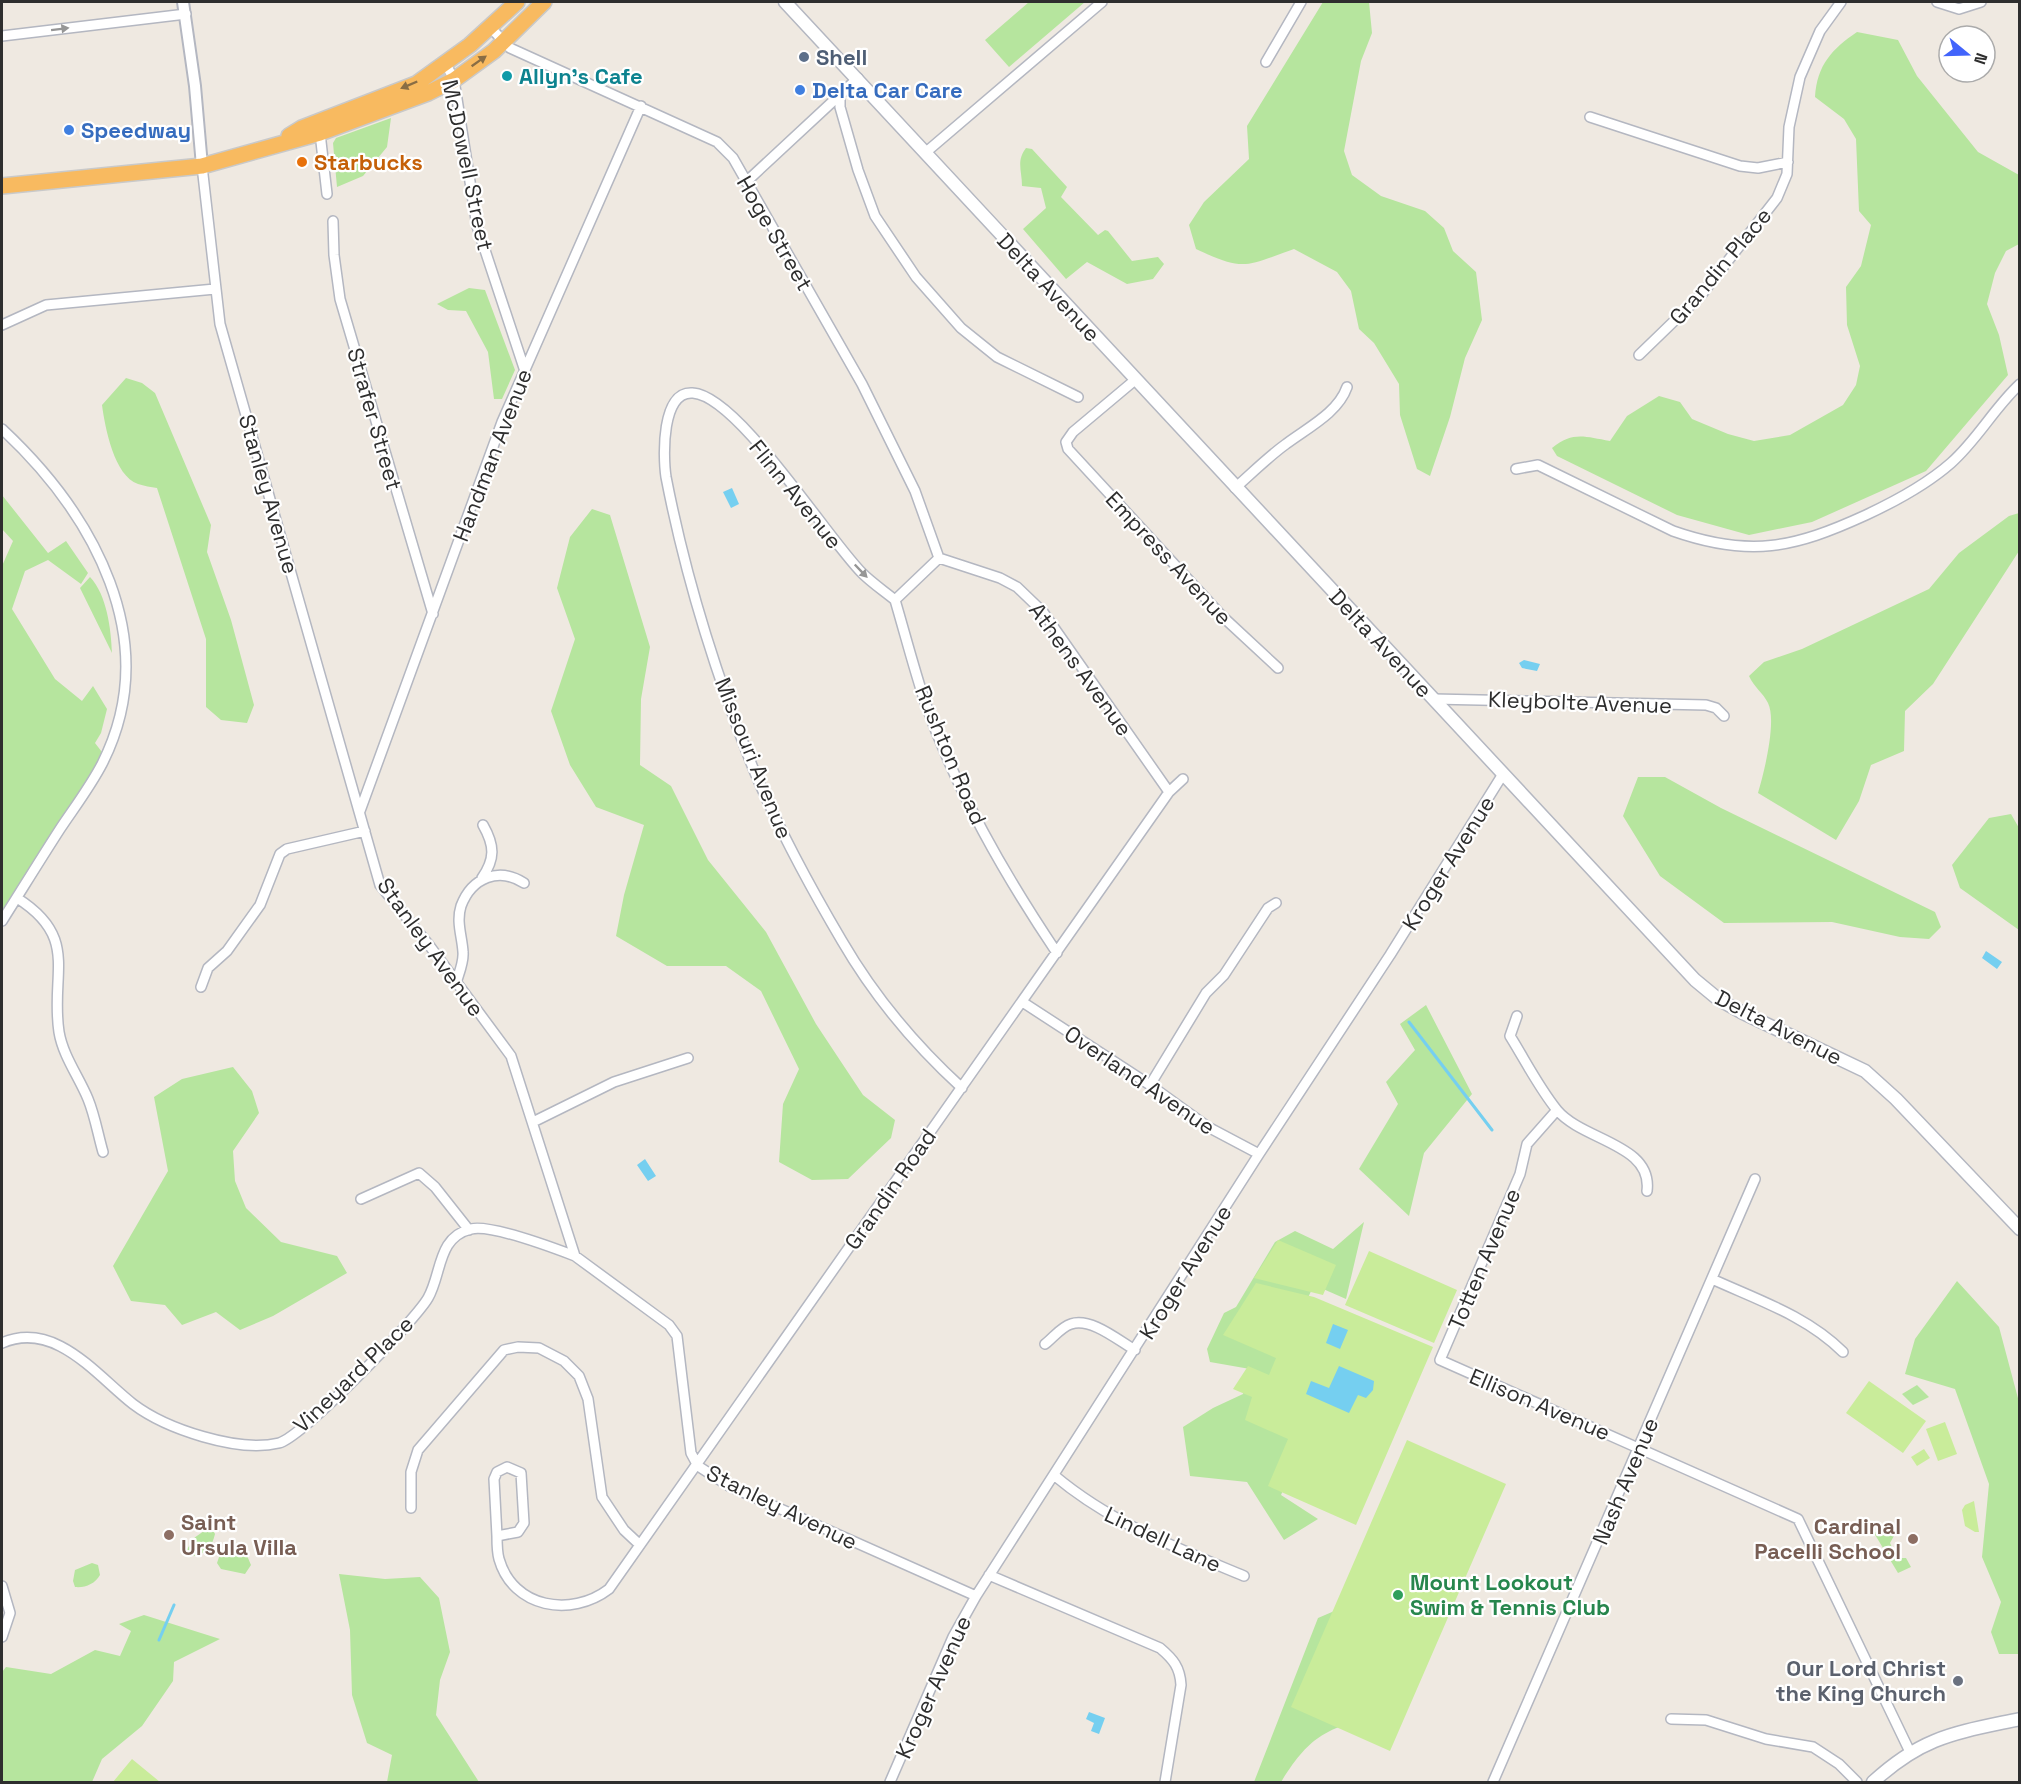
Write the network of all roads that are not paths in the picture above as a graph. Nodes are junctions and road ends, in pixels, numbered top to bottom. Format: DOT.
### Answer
graph roads {
  1 [pos="183,2"];
  2 [pos="517,2"];
  3 [pos="538,2"];
  4 [pos="544,2"];
  5 [pos="785,2"];
  6 [pos="1102,2"];
  7 [pos="1300,2"];
  8 [pos="1841,2"];
  9 [pos="1937,2"];
  10 [pos="1981,2"];
  11 [pos="186,14"];
  12 [pos="490,27"];
  13 [pos="2,36"];
  14 [pos="503,42"];
  15 [pos="1266,62"];
  16 [pos="446,64"];
  17 [pos="858,78"];
  18 [pos="454,80"];
  19 [pos="840,95"];
  20 [pos="641,106"];
  21 [pos="1590,117"];
  22 [pos="320,133"];
  23 [pos="274,145"];
  24 [pos="925,153"];
  25 [pos="1788,162"];
  26 [pos="202,166"];
  27 [pos="746,182"];
  28 [pos="2,186"];
  29 [pos="327,194"];
  30 [pos="333,221"];
  31 [pos="214,289"];
  32 [pos="2,325"];
  33 [pos="1639,355"];
  34 [pos="524,368"];
  35 [pos="1135,380"];
  36 [pos="2019,384"];
  37 [pos="1347,387"];
  38 [pos="694,393"];
  39 [pos="1078,398"];
  40 [pos="2,429"];
  41 [pos="1516,469"];
  42 [pos="1235,488"];
  43 [pos="939,558"];
  44 [pos="895,600"];
  45 [pos="433,614"];
  46 [pos="1278,668"];
  47 [pos="1433,699"];
  48 [pos="1724,716"];
  49 [pos="1503,774"];
  50 [pos="1183,779"];
  51 [pos="1169,792"];
  52 [pos="359,811"];
  53 [pos="483,825"];
  54 [pos="365,831"];
  55 [pos="482,878"];
  56 [pos="524,883"];
  57 [pos="17,898"];
  58 [pos="1276,903"];
  59 [pos="2,921"];
  60 [pos="1057,953"];
  61 [pos="456,983"];
  62 [pos="201,987"];
  63 [pos="1024,1003"];
  64 [pos="1517,1016"];
  65 [pos="688,1058"];
  66 [pos="1150,1085"];
  67 [pos="962,1088"];
  68 [pos="1557,1110"];
  69 [pos="533,1122"];
  70 [pos="103,1152"];
  71 [pos="1259,1154"];
  72 [pos="1755,1179"];
  73 [pos="1647,1191"];
  74 [pos="361,1199"];
  75 [pos="2019,1229"];
  76 [pos="469,1230"];
  77 [pos="575,1256"];
  78 [pos="1712,1279"];
  79 [pos="2,1343"];
  80 [pos="1045,1344"];
  81 [pos="1135,1350"];
  82 [pos="1843,1352"];
  83 [pos="1440,1360"];
  84 [pos="1640,1447"];
  85 [pos="698,1466"];
  86 [pos="1055,1476"];
  87 [pos="411,1508"];
  88 [pos="497,1536"];
  89 [pos="640,1545"];
  90 [pos="990,1575"];
  91 [pos="1244,1576"];
  92 [pos="2,1586"];
  93 [pos="976,1596"];
  94 [pos="2,1637"];
  95 [pos="1671,1719"];
  96 [pos="2019,1719"];
  97 [pos="1910,1752"];
  98 [pos="890,1782"];
  99 [pos="1166,1782"];
  100 [pos="1493,1782"];
  101 [pos="1857,1782"];
  102 [pos="1873,1782"];
  1 -- 11 [label="street, Stanley Avenue"];
  2 -- 12 [label="highway"];
  3 -- 14 [label="highway"];
  4 -- 14 [label="highway"];
  5 -- 17 [label="main road, Delta Avenue"];
  6 -- 24 [label="street"];
  7 -- 15 [label="street"];
  8 -- 25 [label="street, Grandin Place"];
  9 -- 10 [label="street"];
  13 -- 11 [label="street, one-way"];
  11 -- 26 [label="street, Stanley Avenue"];
  12 -- 14 [label="street, Hoge Street"];
  12 -- 16 [label="highway"];
  18 -- 14 [label="highway, one-way"];
  14 -- 20 [label="street, Hoge Street"];
  16 -- 18 [label="street, McDowell Street"];
  16 -- 23 [label="highway, one-way"];
  17 -- 19 [label="street"];
  17 -- 24 [label="main road, Delta Avenue"];
  18 -- 22 [label="highway"];
  18 -- 34 [label="street, McDowell Street"];
  19 -- 27 [label="street"];
  19 -- 39 [label="street"];
  20 -- 27 [label="street, Hoge Street"];
  20 -- 34 [label="street, Handman Avenue"];
  21 -- 25 [label="street"];
  22 -- 23 [label="highway"];
  22 -- 29 [label="street"];
  23 -- 26 [label="highway"];
  24 -- 35 [label="main road, Delta Avenue"];
  25 -- 33 [label="street, Grandin Place"];
  26 -- 28 [label="highway"];
  26 -- 31 [label="street, Stanley Avenue"];
  27 -- 43 [label="street, Hoge Street"];
  30 -- 45 [label="street, Strafer Street"];
  31 -- 32 [label="street"];
  31 -- 52 [label="street, Stanley Avenue"];
  34 -- 45 [label="street, Handman Avenue"];
  35 -- 42 [label="main road, Delta Avenue"];
  35 -- 46 [label="street, Empress Avenue"];
  36 -- 41 [label="street"];
  37 -- 42 [label="street"];
  38 -- 44 [label="street, Flinn Avenue, one-way"];
  38 -- 67 [label="street, Missouri Avenue"];
  40 -- 57 [label="street"];
  42 -- 47 [label="main road, Delta Avenue"];
  43 -- 44 [label="street"];
  43 -- 51 [label="street, Athens Avenue"];
  44 -- 60 [label="street, Rushton Road"];
  45 -- 52 [label="street, Handman Avenue"];
  47 -- 48 [label="street, Kleybolte Avenue"];
  47 -- 49 [label="main road, Delta Avenue"];
  49 -- 71 [label="street, Kroger Avenue"];
  49 -- 75 [label="main road, Delta Avenue"];
  50 -- 51 [label="street, Grandin Road"];
  51 -- 60 [label="street, Grandin Road"];
  52 -- 54 [label="street, Stanley Avenue"];
  53 -- 55 [label="street"];
  54 -- 61 [label="street, Stanley Avenue"];
  54 -- 62 [label="street"];
  55 -- 56 [label="street"];
  55 -- 61 [label="street"];
  57 -- 59 [label="street"];
  57 -- 70 [label="street"];
  58 -- 66 [label="street"];
  60 -- 63 [label="street, Grandin Road"];
  61 -- 69 [label="street, Stanley Avenue"];
  63 -- 66 [label="street, Overland Avenue"];
  63 -- 67 [label="street, Grandin Road"];
  64 -- 68 [label="street"];
  65 -- 69 [label="street"];
  66 -- 71 [label="street, Overland Avenue"];
  67 -- 85 [label="street, Grandin Road"];
  68 -- 73 [label="street"];
  68 -- 83 [label="street, Totten Avenue"];
  69 -- 77 [label="street, Stanley Avenue"];
  71 -- 81 [label="street, Kroger Avenue"];
  72 -- 78 [label="street, Nash Avenue"];
  74 -- 76 [label="street"];
  76 -- 77 [label="street"];
  76 -- 79 [label="street, Vineyard Place"];
  77 -- 85 [label="street, Stanley Avenue"];
  78 -- 82 [label="street"];
  78 -- 84 [label="street, Nash Avenue"];
  80 -- 81 [label="street"];
  81 -- 86 [label="street, Kroger Avenue"];
  83 -- 84 [label="street, Ellison Avenue"];
  84 -- 97 [label="street, Ellison Avenue"];
  84 -- 100 [label="street, Nash Avenue"];
  85 -- 89 [label="street, Grandin Road"];
  85 -- 93 [label="street, Stanley Avenue"];
  86 -- 90 [label="street, Kroger Avenue"];
  86 -- 91 [label="street, Lindell Lane"];
  87 -- 89 [label="street"];
  88 -- 88 [label="street"];
  88 -- 89 [label="street, Grandin Road"];
  90 -- 93 [label="street, Kroger Avenue"];
  90 -- 99 [label="street"];
  92 -- 94 [label="street"];
  93 -- 98 [label="street, Kroger Avenue"];
  95 -- 101 [label="street"];
  96 -- 97 [label="main road"];
  97 -- 102 [label="main road"];
}
